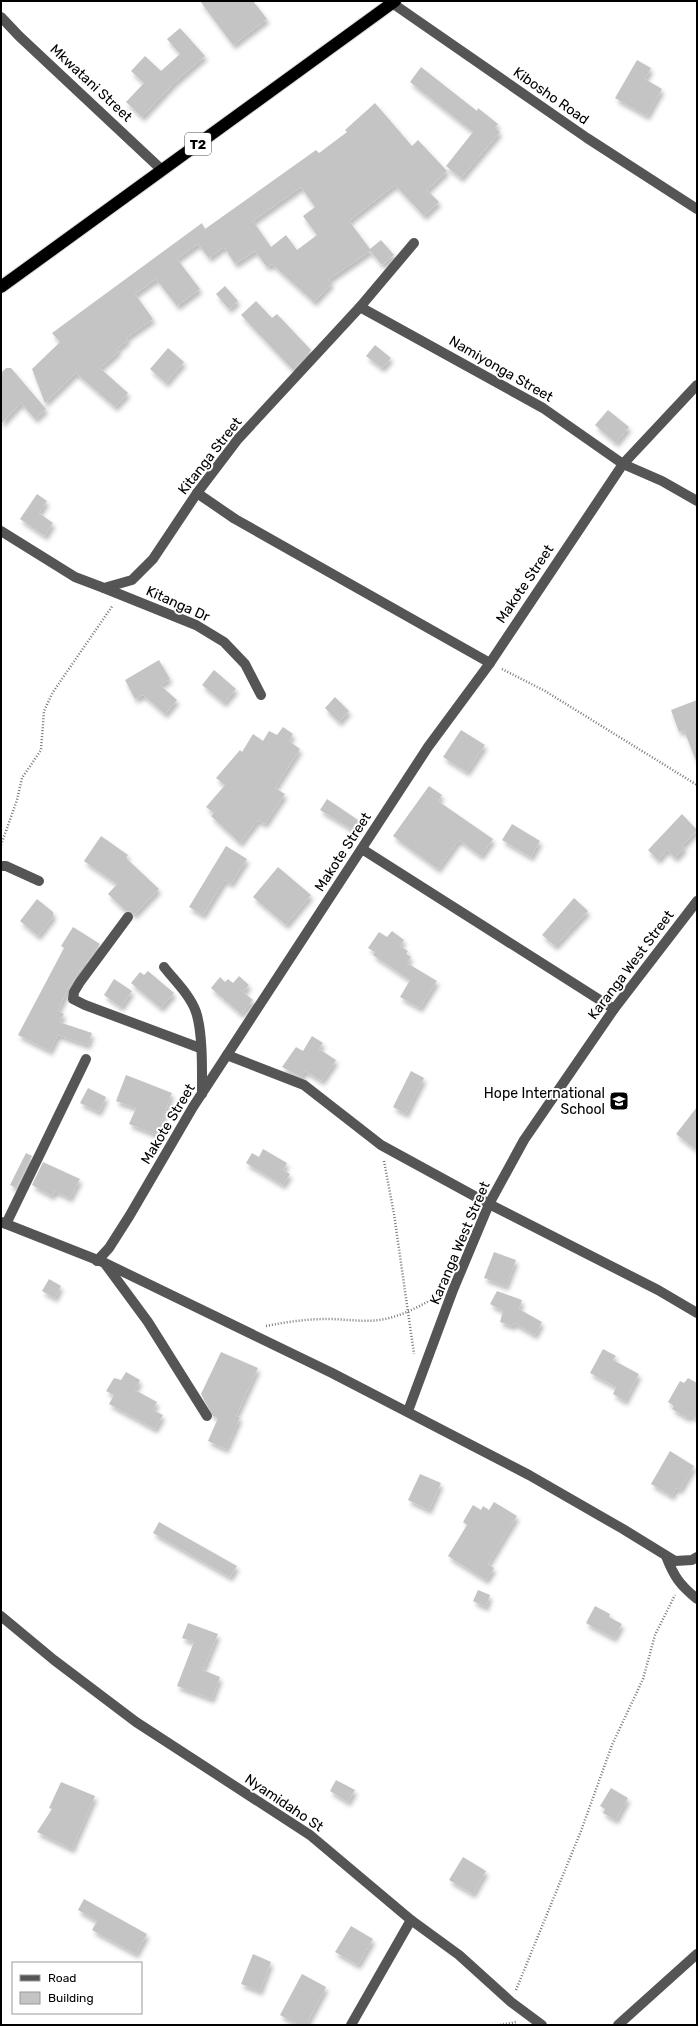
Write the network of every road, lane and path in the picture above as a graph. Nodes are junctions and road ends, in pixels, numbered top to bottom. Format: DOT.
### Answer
graph roads {
  1 [pos="394,2"];
  2 [pos="1,17"];
  3 [pos="162,170"];
  4 [pos="697,209"];
  5 [pos="414,244"];
  6 [pos="1,287"];
  7 [pos="360,307"];
  8 [pos="697,385"];
  9 [pos="623,464"];
  10 [pos="197,493"];
  11 [pos="697,501"];
  12 [pos="1,531"];
  13 [pos="104,588"];
  14 [pos="121,595"];
  15 [pos="490,663"];
  16 [pos="261,695"];
  17 [pos="697,785"];
  18 [pos="1,845"];
  19 [pos="362,849"];
  20 [pos="1,866"];
  21 [pos="39,881"];
  22 [pos="697,901"];
  23 [pos="128,917"];
  24 [pos="164,967"];
  25 [pos="614,1009"];
  26 [pos="200,1048"];
  27 [pos="227,1055"];
  28 [pos="86,1059"];
  29 [pos="202,1094"];
  30 [pos="381,1145"];
  31 [pos="489,1204"];
  32 [pos="4,1223"];
  33 [pos="101,1262"];
  34 [pos="453,1290"];
  35 [pos="409,1311"];
  36 [pos="697,1313"];
  37 [pos="246,1330"];
  38 [pos="414,1357"];
  39 [pos="408,1411"];
  40 [pos="207,1416"];
  41 [pos="666,1556"];
  42 [pos="697,1557"];
  43 [pos="681,1586"];
  44 [pos="697,1599"];
  45 [pos="1,1616"];
  46 [pos="410,1920"];
  47 [pos="697,1954"];
  48 [pos="511,2002"];
  49 [pos="351,2025"];
  50 [pos="542,2025"];
  51 [pos="618,2025"];
  1 -- 3 [label="highway, T2"];
  1 -- 4 [label="street, Kibosho Road"];
  2 -- 3 [label="street, Mkwatani Street"];
  3 -- 6 [label="highway, T2"];
  5 -- 7 [label="street, Kitanga Street"];
  7 -- 9 [label="street, Namiyonga Street"];
  7 -- 10 [label="street, Kitanga Street"];
  8 -- 9 [label="street, Makote Street"];
  9 -- 11 [label="street"];
  9 -- 15 [label="street, Makote Street"];
  10 -- 13 [label="street, Kitanga Street"];
  10 -- 15 [label="street"];
  12 -- 13 [label="street"];
  13 -- 14 [label="street, Kitanga Dr"];
  14 -- 16 [label="street, Kitanga Dr"];
  14 -- 18 [label="path"];
  15 -- 17 [label="path"];
  15 -- 19 [label="street, Makote Street"];
  19 -- 25 [label="street"];
  19 -- 27 [label="street, Makote Street"];
  20 -- 21 [label="street"];
  22 -- 25 [label="street, Karanga West Street"];
  23 -- 26 [label="street"];
  24 -- 26 [label="street"];
  25 -- 31 [label="street, Karanga West Street"];
  26 -- 29 [label="street"];
  27 -- 29 [label="street, Makote Street"];
  27 -- 30 [label="street"];
  28 -- 32 [label="street"];
  29 -- 33 [label="street, Makote Street"];
  30 -- 31 [label="street"];
  30 -- 35 [label="path"];
  31 -- 34 [label="street, Karanga West Street"];
  31 -- 36 [label="street"];
  32 -- 33 [label="street"];
  33 -- 37 [label="street"];
  33 -- 40 [label="street"];
  34 -- 35 [label="path"];
  34 -- 39 [label="street, Karanga West Street"];
  35 -- 37 [label="path"];
  35 -- 38 [label="path"];
  37 -- 39 [label="street"];
  39 -- 41 [label="street"];
  41 -- 42 [label="street"];
  41 -- 43 [label="street"];
  43 -- 44 [label="street"];
  43 -- 48 [label="path"];
  45 -- 46 [label="street, Nyamidaho St"];
  46 -- 48 [label="street, Nyamidaho St"];
  46 -- 49 [label="street"];
  47 -- 51 [label="street"];
  48 -- 50 [label="street, Nyamidaho St"];
}
